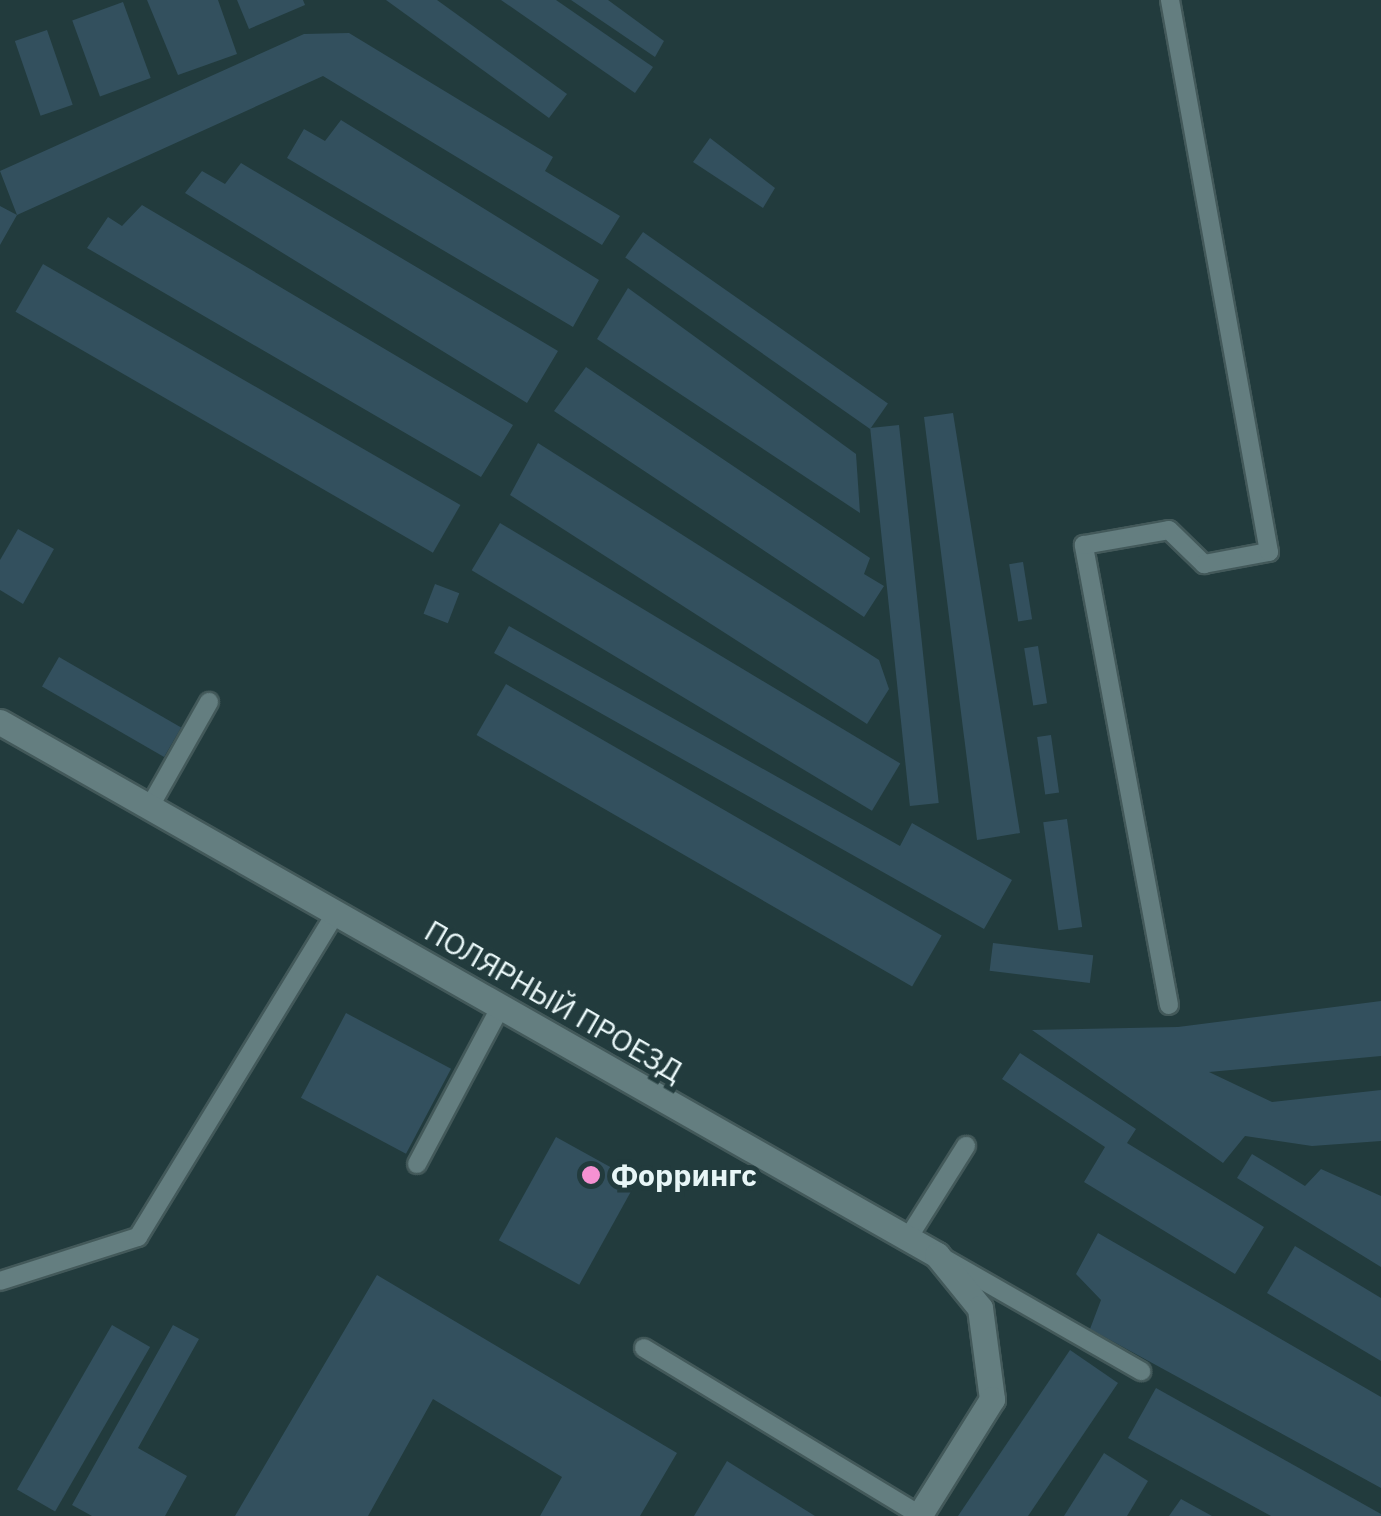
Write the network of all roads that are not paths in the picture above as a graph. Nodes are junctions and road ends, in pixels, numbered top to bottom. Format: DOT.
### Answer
graph roads {
  1 [pos="1170,0"];
  2 [pos="209,702"];
  3 [pos="0,722"];
  4 [pos="149,808"];
  5 [pos="335,914"];
  6 [pos="1170,1006"];
  7 [pos="500,1008"];
  8 [pos="966,1146"];
  9 [pos="418,1164"];
  10 [pos="908,1238"];
  11 [pos="938,1255"];
  12 [pos="0,1281"];
  13 [pos="644,1348"];
  14 [pos="1142,1372"];
  15 [pos="919,1516"];
  1 -- 6 [label="lane"];
  2 -- 4 [label="lane"];
  3 -- 4 [label="street, ПОЛЯРНЫЙ ПРОЕЗД"];
  4 -- 5 [label="street, ПОЛЯРНЫЙ ПРОЕЗД"];
  5 -- 7 [label="street, ПОЛЯРНЫЙ ПРОЕЗД"];
  5 -- 12 [label="lane"];
  7 -- 9 [label="lane"];
  7 -- 10 [label="street, ПОЛЯРНЫЙ ПРОЕЗД"];
  8 -- 10 [label="lane"];
  10 -- 11 [label="street, ПОЛЯРНЫЙ ПРОЕЗД"];
  11 -- 14 [label="lane"];
  11 -- 15 [label="street, ПОЛЯРНЫЙ ПРОЕЗД"];
  13 -- 15 [label="lane"];
}
